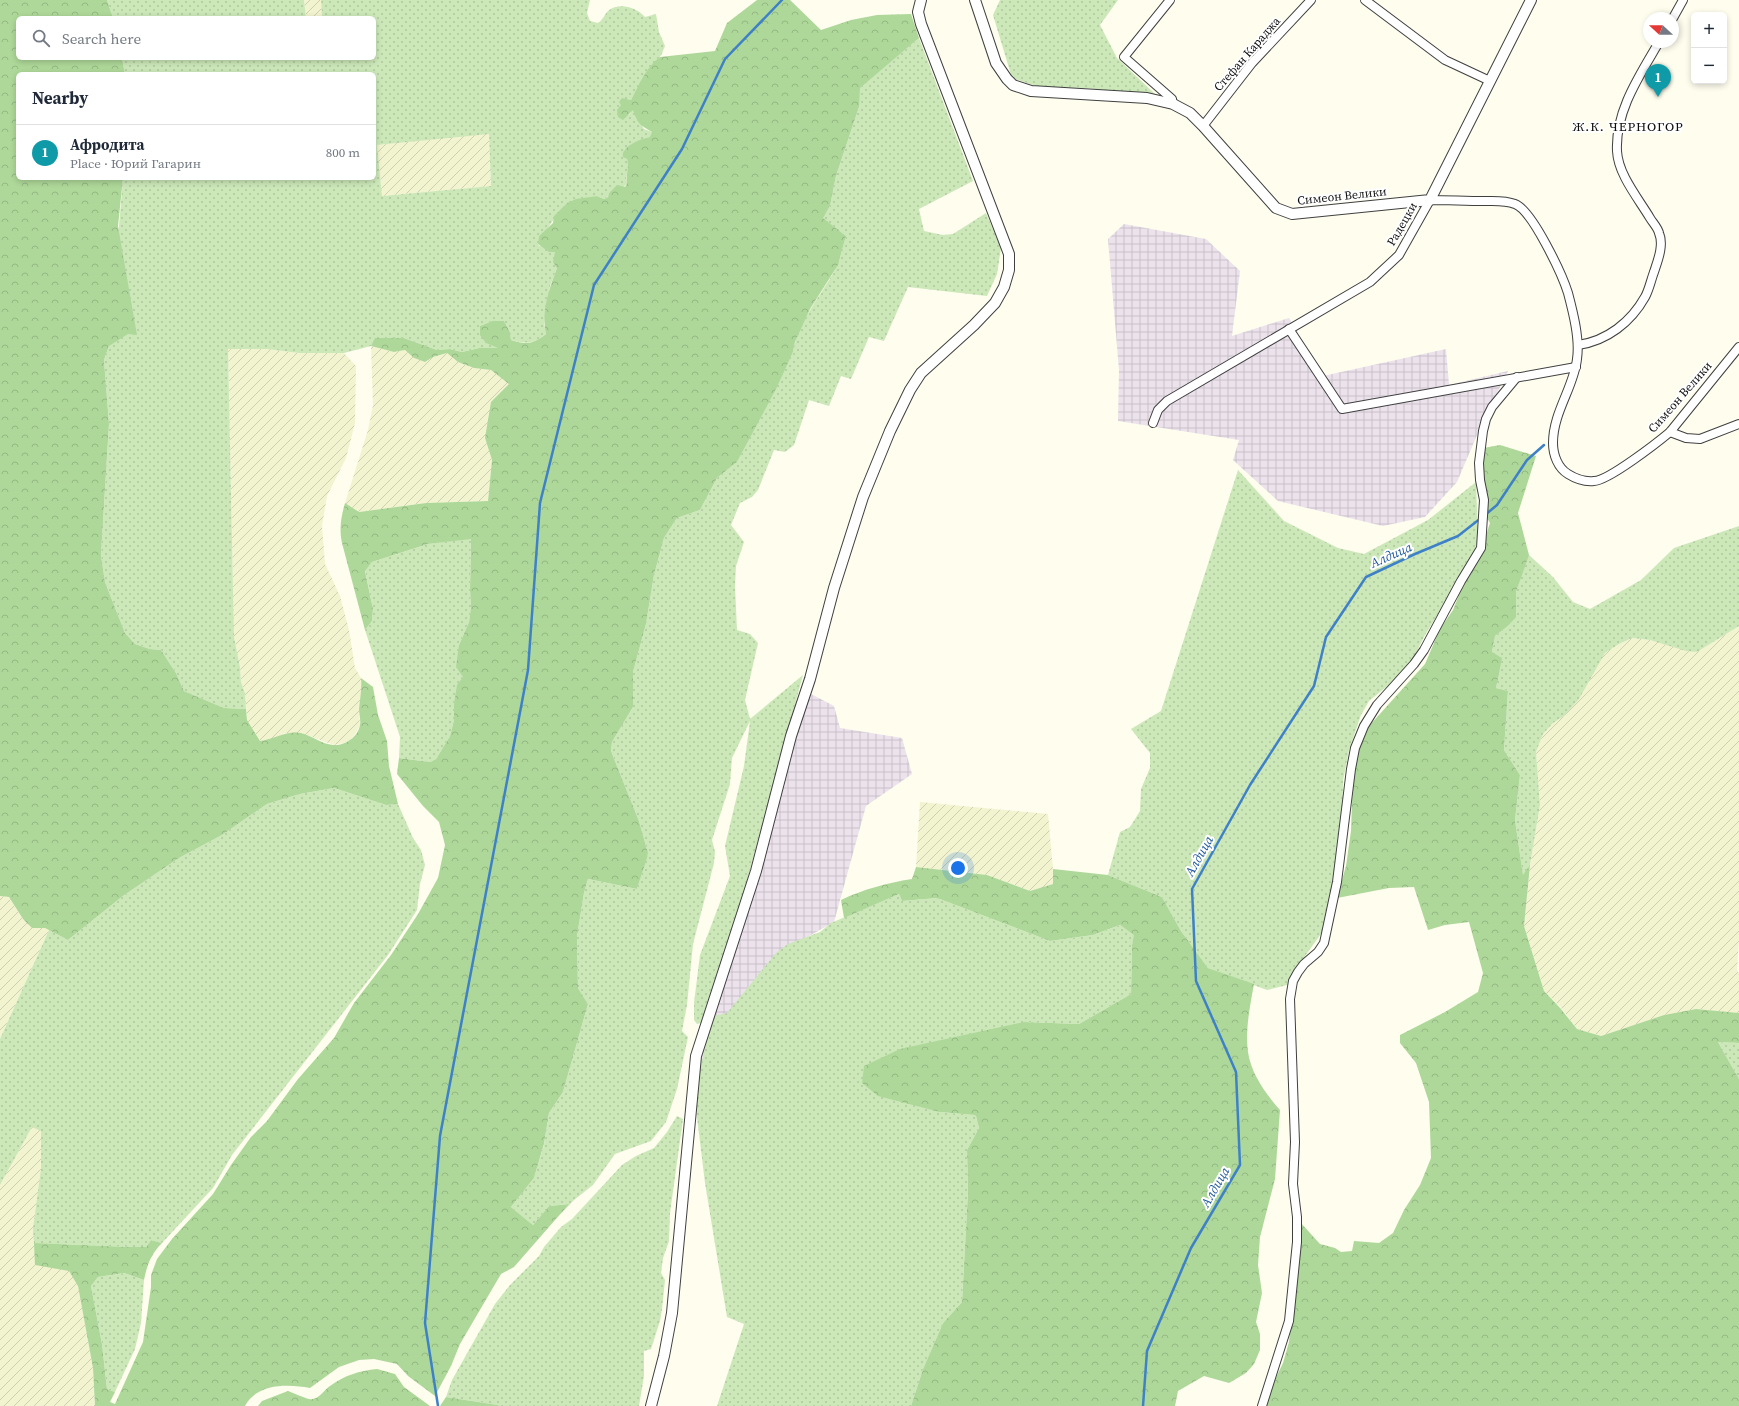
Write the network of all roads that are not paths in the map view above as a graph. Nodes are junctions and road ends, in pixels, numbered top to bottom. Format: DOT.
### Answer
graph roads {
  1 [pos="920,0"];
  2 [pos="976,0"];
  3 [pos="1170,0"];
  4 [pos="1311,0"];
  5 [pos="1365,0"];
  6 [pos="1530,0"];
  7 [pos="1683,0"];
  8 [pos="1676,12"];
  9 [pos="1656,48"];
  10 [pos="1490,81"];
  11 [pos="1174,104"];
  12 [pos="1203,126"];
  13 [pos="1430,200"];
  14 [pos="1289,329"];
  15 [pos="1578,345"];
  16 [pos="1739,347"];
  17 [pos="1576,367"];
  18 [pos="1517,377"];
  19 [pos="1153,423"];
  20 [pos="1739,424"];
  21 [pos="1670,432"];
  22 [pos="651,1406"];
  23 [pos="1262,1406"];
  1 -- 22 [label="street"];
  2 -- 11 [label="street, Симеон Велики"];
  3 -- 11 [label="street"];
  4 -- 12 [label="street, Стефан Караджа"];
  5 -- 10 [label="street"];
  6 -- 10 [label="street, Радецки"];
  7 -- 8 [label="street"];
  9 -- 15 [label="street"];
  10 -- 13 [label="street, Радецки"];
  11 -- 12 [label="street, Симеон Велики"];
  12 -- 13 [label="street, Симеон Велики"];
  13 -- 14 [label="street, Радецки"];
  13 -- 15 [label="street, Симеон Велики"];
  14 -- 18 [label="street"];
  14 -- 19 [label="street, Радецки"];
  15 -- 17 [label="street, Симеон Велики"];
  16 -- 21 [label="street, Симеон Велики"];
  17 -- 18 [label="street"];
  17 -- 21 [label="street, Симеон Велики"];
  18 -- 23 [label="street"];
  20 -- 21 [label="street"];
}
